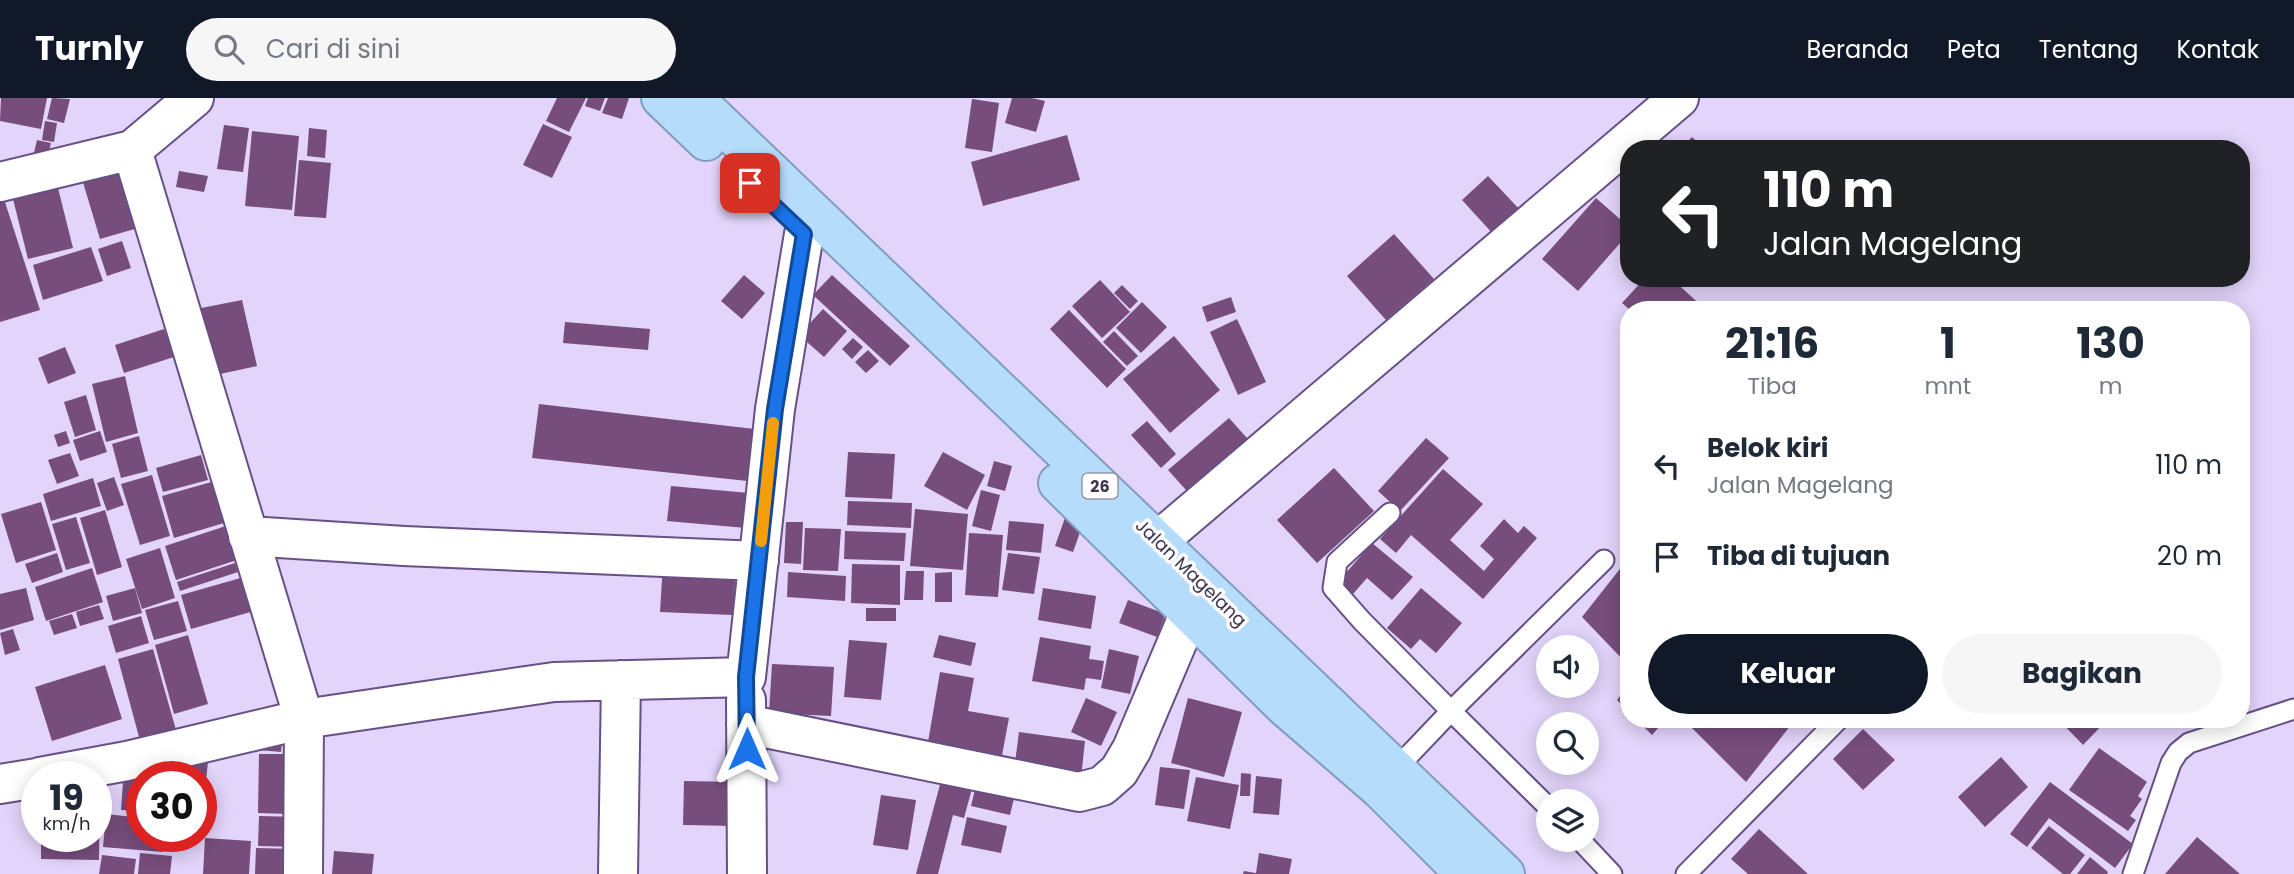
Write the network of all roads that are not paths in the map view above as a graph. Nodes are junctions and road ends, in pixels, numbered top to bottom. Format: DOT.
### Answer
graph roads {
  1 [pos="194,98"];
  2 [pos="661,98"];
  3 [pos="694,98"];
  4 [pos="1669,101"];
  5 [pos="1624,140"];
  6 [pos="1620,143"];
  7 [pos="132,150"];
  8 [pos="0,182"];
  9 [pos="804,234"];
  10 [pos="1390,513"];
  11 [pos="248,536"];
  12 [pos="1158,541"];
  13 [pos="1604,560"];
  14 [pos="759,561"];
  15 [pos="1190,612"];
  16 [pos="746,677"];
  17 [pos="621,680"];
  18 [pos="2294,709"];
  19 [pos="1451,711"];
  20 [pos="304,719"];
  21 [pos="2250,723"];
  22 [pos="746,724"];
  23 [pos="1830,728"];
  24 [pos="2235,728"];
  25 [pos="112,764"];
  26 [pos="1387,779"];
  27 [pos="21,780"];
  28 [pos="0,784"];
  29 [pos="1536,795"];
  30 [pos="1591,852"];
  31 [pos="303,874"];
  32 [pos="618,874"];
  33 [pos="747,874"];
  34 [pos="1465,874"];
  35 [pos="1505,874"];
  36 [pos="1612,874"];
  37 [pos="1686,874"];
  38 [pos="2133,874"];
  1 -- 7 [label="street"];
  2 -- 9 [label="highway, Jalan Magelang / 26"];
  3 -- 12 [label="highway, Jalan Magelang / 26"];
  4 -- 5 [label="street"];
  6 -- 12 [label="street"];
  7 -- 8 [label="street"];
  7 -- 11 [label="street"];
  9 -- 14 [label="street"];
  9 -- 15 [label="highway, Jalan Magelang / 26"];
  10 -- 19 [label="lane"];
  11 -- 14 [label="street"];
  11 -- 20 [label="street"];
  12 -- 26 [label="highway, Jalan Magelang / 26"];
  13 -- 19 [label="lane"];
  14 -- 16 [label="street"];
  15 -- 22 [label="street"];
  15 -- 26 [label="highway, Jalan Magelang / 26"];
  16 -- 17 [label="street"];
  16 -- 22 [label="street"];
  17 -- 20 [label="street"];
  17 -- 32 [label="street"];
  18 -- 21 [label="lane"];
  19 -- 26 [label="lane"];
  19 -- 29 [label="lane"];
  20 -- 25 [label="street"];
  20 -- 31 [label="street"];
  22 -- 33 [label="street"];
  23 -- 37 [label="lane"];
  24 -- 38 [label="lane"];
  26 -- 34 [label="highway, Jalan Magelang / 26"];
  26 -- 35 [label="highway, Jalan Magelang / 26"];
  27 -- 28 [label="street"];
  30 -- 36 [label="lane"];
}
